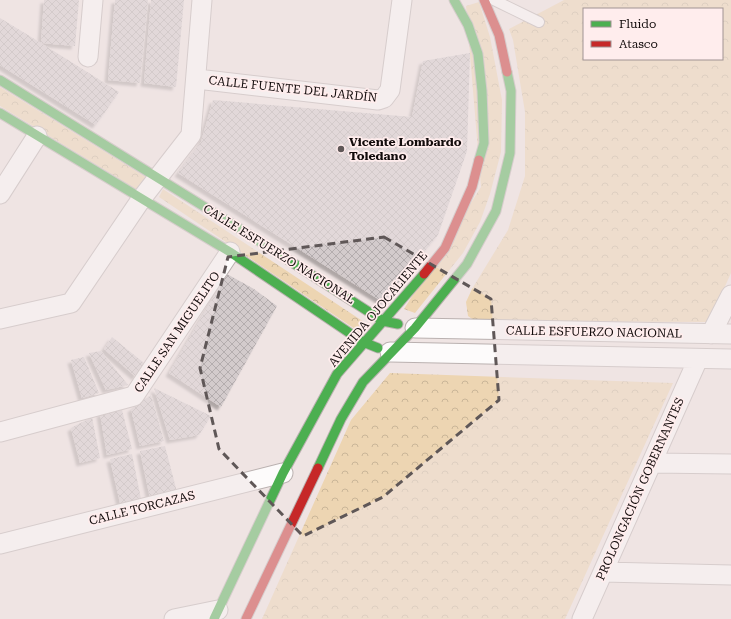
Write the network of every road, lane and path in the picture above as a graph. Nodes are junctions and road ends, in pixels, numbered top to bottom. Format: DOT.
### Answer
graph roads {
  1 [pos="93,0"];
  2 [pos="202,0"];
  3 [pos="402,0"];
  4 [pos="484,0"];
  5 [pos="494,0"];
  6 [pos="459,1"];
  7 [pos="539,22"];
  8 [pos="88,57"];
  9 [pos="197,79"];
  10 [pos="0,80"];
  11 [pos="0,113"];
  12 [pos="37,136"];
  13 [pos="158,178"];
  14 [pos="0,194"];
  15 [pos="142,198"];
  16 [pos="230,252"];
  17 [pos="731,295"];
  18 [pos="0,319"];
  19 [pos="383,321"];
  20 [pos="415,328"];
  21 [pos="712,334"];
  22 [pos="731,334"];
  23 [pos="363,342"];
  24 [pos="390,352"];
  25 [pos="698,359"];
  26 [pos="731,359"];
  27 [pos="0,432"];
  28 [pos="653,463"];
  29 [pos="731,464"];
  30 [pos="283,473"];
  31 [pos="0,544"];
  32 [pos="603,572"];
  33 [pos="731,575"];
  34 [pos="216,614"];
  35 [pos="174,619"];
  36 [pos="246,619"];
  37 [pos="582,619"];
  1 -- 8 [label="street"];
  2 -- 9 [label="street"];
  3 -- 9 [label="street, CALLE FUENTE DEL JARDÍN"];
  4 -- 20 [label="main road"];
  5 -- 7 [label="lane"];
  6 -- 19 [label="main road, AVENIDA OJOCALIENTE"];
  9 -- 13 [label="street"];
  10 -- 13 [label="main road, CALLE ESFUERZO NACIONAL"];
  11 -- 12 [label="main road, CALLE ESFUERZO NACIONAL"];
  12 -- 14 [label="street"];
  12 -- 15 [label="main road, CALLE ESFUERZO NACIONAL"];
  13 -- 15 [label="street"];
  13 -- 19 [label="main road, CALLE ESFUERZO NACIONAL"];
  15 -- 16 [label="main road, CALLE ESFUERZO NACIONAL"];
  15 -- 18 [label="street"];
  16 -- 23 [label="main road, CALLE ESFUERZO NACIONAL"];
  16 -- 27 [label="street, CALLE SAN MIGUELITO"];
  17 -- 21 [label="street"];
  19 -- 20 [label="main road, CALLE ESFUERZO NACIONAL"];
  19 -- 23 [label="main road, AVENIDA OJOCALIENTE"];
  20 -- 21 [label="street, CALLE ESFUERZO NACIONAL"];
  20 -- 24 [label="main road"];
  21 -- 22 [label="street, CALLE ESFUERZO NACIONAL"];
  23 -- 24 [label="main road, CALLE ESFUERZO NACIONAL"];
  23 -- 30 [label="main road, AVENIDA OJOCALIENTE"];
  24 -- 25 [label="street, CALLE ESFUERZO NACIONAL"];
  24 -- 36 [label="main road"];
  25 -- 26 [label="street, CALLE ESFUERZO NACIONAL"];
  25 -- 28 [label="street, PROLONGACIÓN GOBERNANTES"];
  28 -- 29 [label="street"];
  28 -- 32 [label="street, PROLONGACIÓN GOBERNANTES"];
  30 -- 31 [label="street, CALLE TORCAZAS"];
  30 -- 34 [label="main road, AVENIDA OJOCALIENTE"];
  32 -- 33 [label="street"];
  32 -- 37 [label="street, PROLONGACIÓN GOBERNANTES"];
  34 -- 35 [label="street"];
}
